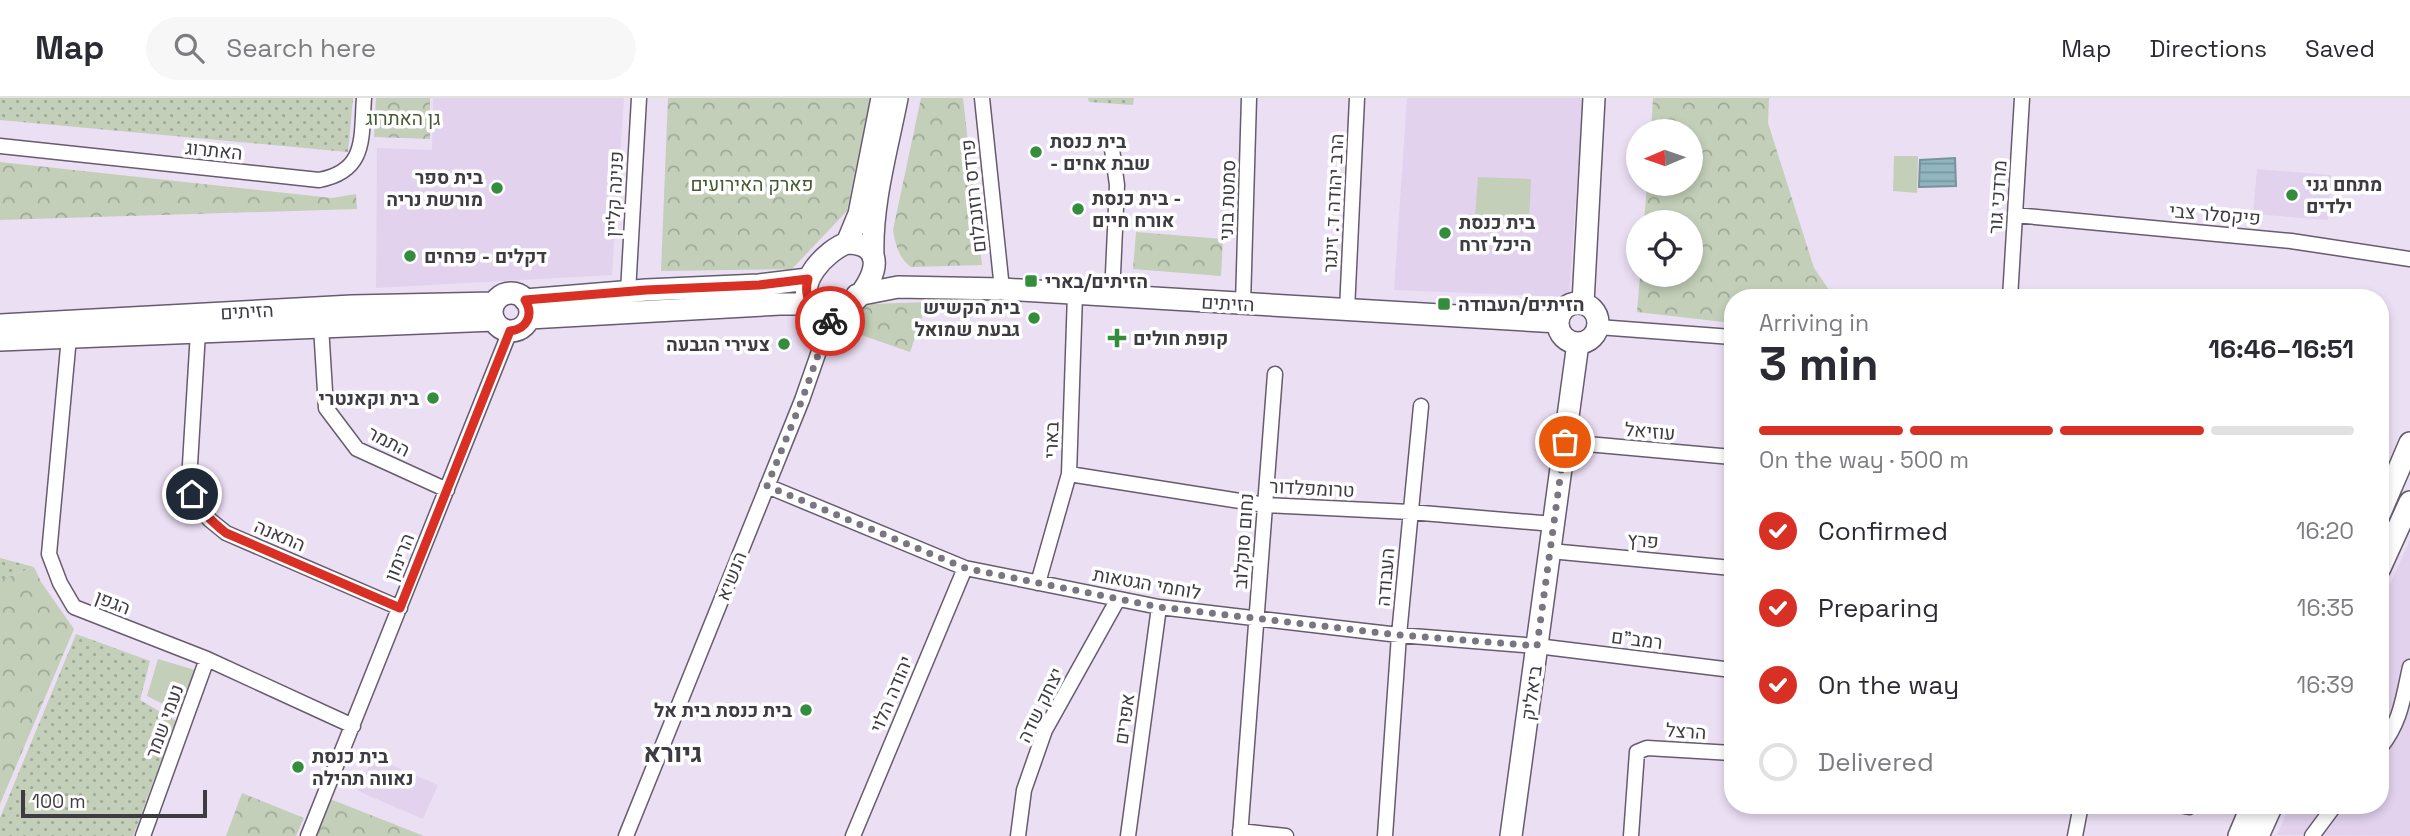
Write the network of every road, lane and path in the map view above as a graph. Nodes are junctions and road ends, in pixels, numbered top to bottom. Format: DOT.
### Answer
graph roads {
  1 [pos="364,98"];
  2 [pos="639,98"];
  3 [pos="882,98"];
  4 [pos="897,98"];
  5 [pos="982,98"];
  6 [pos="1249,98"];
  7 [pos="1357,98"];
  8 [pos="1594,98"];
  9 [pos="2022,98"];
  10 [pos="0,146"];
  11 [pos="1112,149"];
  12 [pos="2015,215"];
  13 [pos="847,243"];
  14 [pos="2410,259"];
  15 [pos="873,265"];
  16 [pos="808,279"];
  17 [pos="898,287"];
  18 [pos="1002,289"];
  19 [pos="2011,289"];
  20 [pos="628,292"];
  21 [pos="1075,294"];
  22 [pos="857,295"];
  23 [pos="1112,296"];
  24 [pos="1583,303"];
  25 [pos="1243,304"];
  26 [pos="527,309"];
  27 [pos="1347,310"];
  28 [pos="823,311"];
  29 [pos="499,318"];
  30 [pos="1558,322"];
  31 [pos="0,325"];
  32 [pos="321,326"];
  33 [pos="1598,327"];
  34 [pos="198,332"];
  35 [pos="1724,336"];
  36 [pos="69,337"];
  37 [pos="0,340"];
  38 [pos="1578,343"];
  39 [pos="1275,374"];
  40 [pos="1421,406"];
  41 [pos="1565,442"];
  42 [pos="2410,443"];
  43 [pos="1724,456"];
  44 [pos="1069,474"];
  45 [pos="767,486"];
  46 [pos="447,490"];
  47 [pos="2389,492"];
  48 [pos="2410,502"];
  49 [pos="1265,505"];
  50 [pos="1410,512"];
  51 [pos="1554,524"];
  52 [pos="2389,548"];
  53 [pos="1550,551"];
  54 [pos="1724,567"];
  55 [pos="965,568"];
  56 [pos="1038,583"];
  57 [pos="1118,599"];
  58 [pos="1159,607"];
  59 [pos="400,608"];
  60 [pos="1256,619"];
  61 [pos="1399,635"];
  62 [pos="1537,646"];
  63 [pos="207,659"];
  64 [pos="2410,667"];
  65 [pos="1724,669"];
  66 [pos="353,726"];
  67 [pos="2389,738"];
  68 [pos="1724,753"];
  69 [pos="2079,814"];
  70 [pos="2248,814"];
  71 [pos="2268,814"];
  72 [pos="2328,814"];
  73 [pos="1240,834"];
  74 [pos="143,836"];
  75 [pos="308,836"];
  76 [pos="626,836"];
  77 [pos="853,836"];
  78 [pos="1018,836"];
  79 [pos="1128,836"];
  80 [pos="1286,836"];
  81 [pos="1385,836"];
  82 [pos="1511,836"];
  83 [pos="1631,836"];
  84 [pos="2075,836"];
  85 [pos="2239,836"];
  86 [pos="2258,836"];
  87 [pos="2312,836"];
  1 -- 10 [label="street, האתרוג"];
  2 -- 20 [label="street, פנינה קליין"];
  3 -- 13 [label="street"];
  4 -- 15 [label="street"];
  5 -- 18 [label="street, פרדס רוזנבלום"];
  6 -- 25 [label="street, סמטת בוני"];
  7 -- 27 [label="street, הרב יהודה ד. זינגר"];
  8 -- 24 [label="street"];
  9 -- 12 [label="street, מרדכי גור"];
  11 -- 23 [label="street"];
  12 -- 14 [label="street, פיקסלר צבי"];
  12 -- 19 [label="street, מרדכי גור"];
  13 -- 15 [label="street"];
  13 -- 16 [label="street"];
  15 -- 17 [label="street, הזיתים"];
  15 -- 22 [label="street"];
  16 -- 20 [label="street"];
  16 -- 28 [label="street"];
  17 -- 18 [label="street, הזיתים"];
  17 -- 22 [label="street, הזיתים"];
  18 -- 21 [label="street, הזיתים"];
  20 -- 26 [label="street"];
  21 -- 23 [label="street, הזיתים"];
  21 -- 44 [label="street, בארי"];
  22 -- 28 [label="street"];
  23 -- 25 [label="street, הזיתים"];
  24 -- 30 [label="street"];
  24 -- 33 [label="street"];
  25 -- 27 [label="street, הזיתים"];
  26 -- 28 [label="street"];
  26 -- 29 [label="street"];
  26 -- 29 [label="street"];
  27 -- 30 [label="street, הזיתים"];
  28 -- 45 [label="street, הנשיא"];
  29 -- 31 [label="street, הזיתים"];
  29 -- 32 [label="street, הזיתים"];
  29 -- 46 [label="street, הרימון"];
  30 -- 38 [label="street"];
  32 -- 34 [label="street, הזיתים"];
  32 -- 46 [label="street, התמר"];
  33 -- 35 [label="street"];
  33 -- 38 [label="street"];
  34 -- 36 [label="street, הזיתים"];
  34 -- 59 [label="street, התאנה"];
  36 -- 37 [label="street, הזיתים"];
  36 -- 63 [label="street, הגפן"];
  38 -- 41 [label="street, ביאליק"];
  39 -- 49 [label="street, נחום סוקלוב"];
  40 -- 50 [label="street, העבודה"];
  41 -- 43 [label="street, עוזיאל"];
  41 -- 51 [label="street, ביאליק"];
  42 -- 47 [label="street"];
  44 -- 49 [label="street, טרומפלדור"];
  44 -- 56 [label="street, בארי"];
  45 -- 55 [label="street, לוחמי הגטאות"];
  45 -- 76 [label="street, הנשיא"];
  46 -- 59 [label="street, הרימון"];
  48 -- 52 [label="street"];
  49 -- 50 [label="street, טרומפלדור"];
  49 -- 60 [label="street, נחום סוקלוב"];
  50 -- 51 [label="street, טרומפלדור"];
  50 -- 61 [label="street, העבודה"];
  51 -- 53 [label="street, ביאליק"];
  53 -- 54 [label="street, פרץ"];
  53 -- 62 [label="street, ביאליק"];
  55 -- 56 [label="street, לוחמי הגטאות"];
  55 -- 77 [label="street, יהודה הלוי"];
  56 -- 57 [label="street, לוחמי הגטאות"];
  57 -- 58 [label="street, לוחמי הגטאות"];
  57 -- 78 [label="street, יצחק שדה"];
  58 -- 60 [label="street, לוחמי הגטאות"];
  58 -- 79 [label="street, אפרים"];
  59 -- 66 [label="street, הרימון"];
  60 -- 61 [label="street, לוחמי הגטאות"];
  60 -- 73 [label="street, נחום סוקלוב"];
  61 -- 62 [label="street, לוחמי הגטאות"];
  61 -- 81 [label="street, העבודה"];
  62 -- 65 [label="street, רמב\"ם"];
  62 -- 82 [label="street, ביאליק"];
  63 -- 66 [label="street, הגפן"];
  63 -- 74 [label="street, נעמי שמר"];
  64 -- 67 [label="street"];
  66 -- 75 [label="street, הרימון"];
  68 -- 83 [label="street, הרצל"];
  69 -- 84 [label="street"];
  70 -- 85 [label="street"];
  71 -- 86 [label="street"];
  72 -- 87 [label="street"];
  73 -- 80 [label="street"];
}
